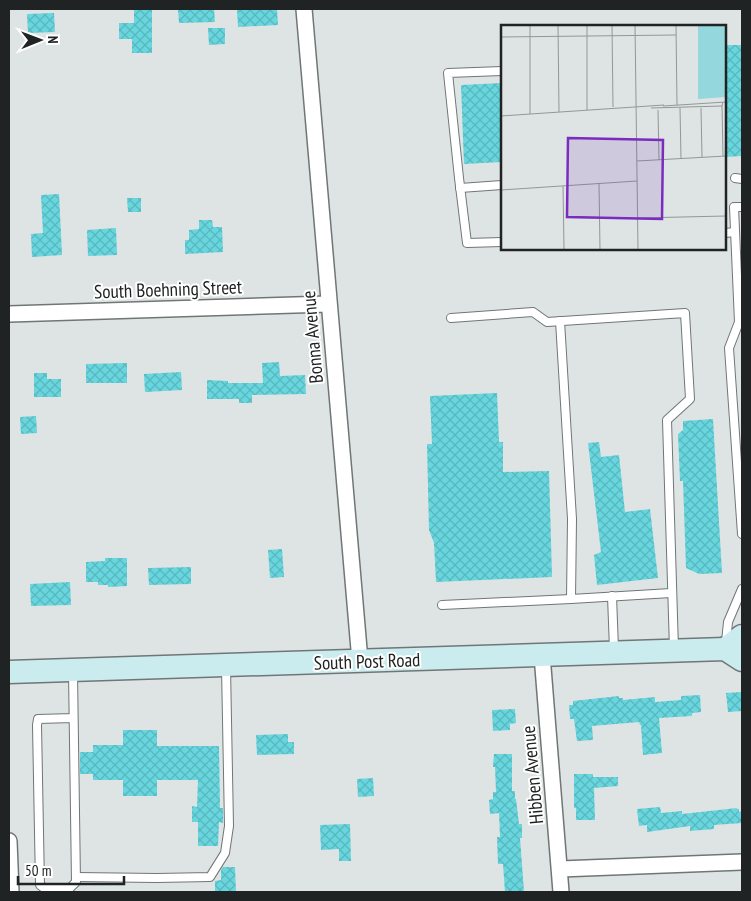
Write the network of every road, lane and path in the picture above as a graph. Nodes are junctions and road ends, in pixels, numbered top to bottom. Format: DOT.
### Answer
graph roads {
  1 [pos="304,9"];
  2 [pos="501,71"];
  3 [pos="501,186"];
  4 [pos="460,188"];
  5 [pos="742,207"];
  6 [pos="735,232"];
  7 [pos="726,233"];
  8 [pos="501,242"];
  9 [pos="328,304"];
  10 [pos="9,314"];
  11 [pos="450,318"];
  12 [pos="560,321"];
  13 [pos="740,322"];
  14 [pos="742,534"];
  15 [pos="742,589"];
  16 [pos="671,593"];
  17 [pos="612,596"];
  18 [pos="570,599"];
  19 [pos="442,605"];
  20 [pos="742,636"];
  21 [pos="674,651"];
  22 [pos="614,653"];
  23 [pos="733,654"];
  24 [pos="542,655"];
  25 [pos="360,661"];
  26 [pos="226,665"];
  27 [pos="73,670"];
  28 [pos="9,672"];
  29 [pos="73,718"];
  30 [pos="9,842"];
  31 [pos="742,862"];
  32 [pos="560,869"];
  33 [pos="76,877"];
  34 [pos="11,892"];
  35 [pos="562,892"];
  1 -- 9 [label="street, Bonna Avenue"];
  2 -- 4 [label="lane"];
  3 -- 4 [label="lane"];
  4 -- 8 [label="lane"];
  5 -- 6 [label="lane"];
  6 -- 7 [label="lane"];
  6 -- 13 [label="lane"];
  9 -- 10 [label="street, South Boehning Street"];
  9 -- 25 [label="street, Bonna Avenue"];
  11 -- 12 [label="lane"];
  12 -- 16 [label="lane"];
  12 -- 18 [label="lane"];
  13 -- 14 [label="lane"];
  15 -- 23 [label="lane"];
  16 -- 17 [label="lane"];
  16 -- 21 [label="lane"];
  17 -- 18 [label="lane"];
  17 -- 22 [label="lane"];
  18 -- 19 [label="lane"];
  20 -- 23 [label="main road"];
  21 -- 22 [label="main road, South Post Road"];
  21 -- 23 [label="main road, South Post Road"];
  22 -- 24 [label="main road, South Post Road"];
  24 -- 25 [label="main road, South Post Road"];
  24 -- 32 [label="street, Hibben Avenue"];
  25 -- 26 [label="main road, South Post Road"];
  26 -- 27 [label="main road, South Post Road"];
  26 -- 33 [label="lane"];
  27 -- 28 [label="main road, South Post Road"];
  27 -- 29 [label="lane"];
  29 -- 33 [label="lane"];
  29 -- 33 [label="lane"];
  30 -- 34 [label="street"];
  31 -- 32 [label="street"];
  32 -- 35 [label="street, Hibben Avenue"];
}
